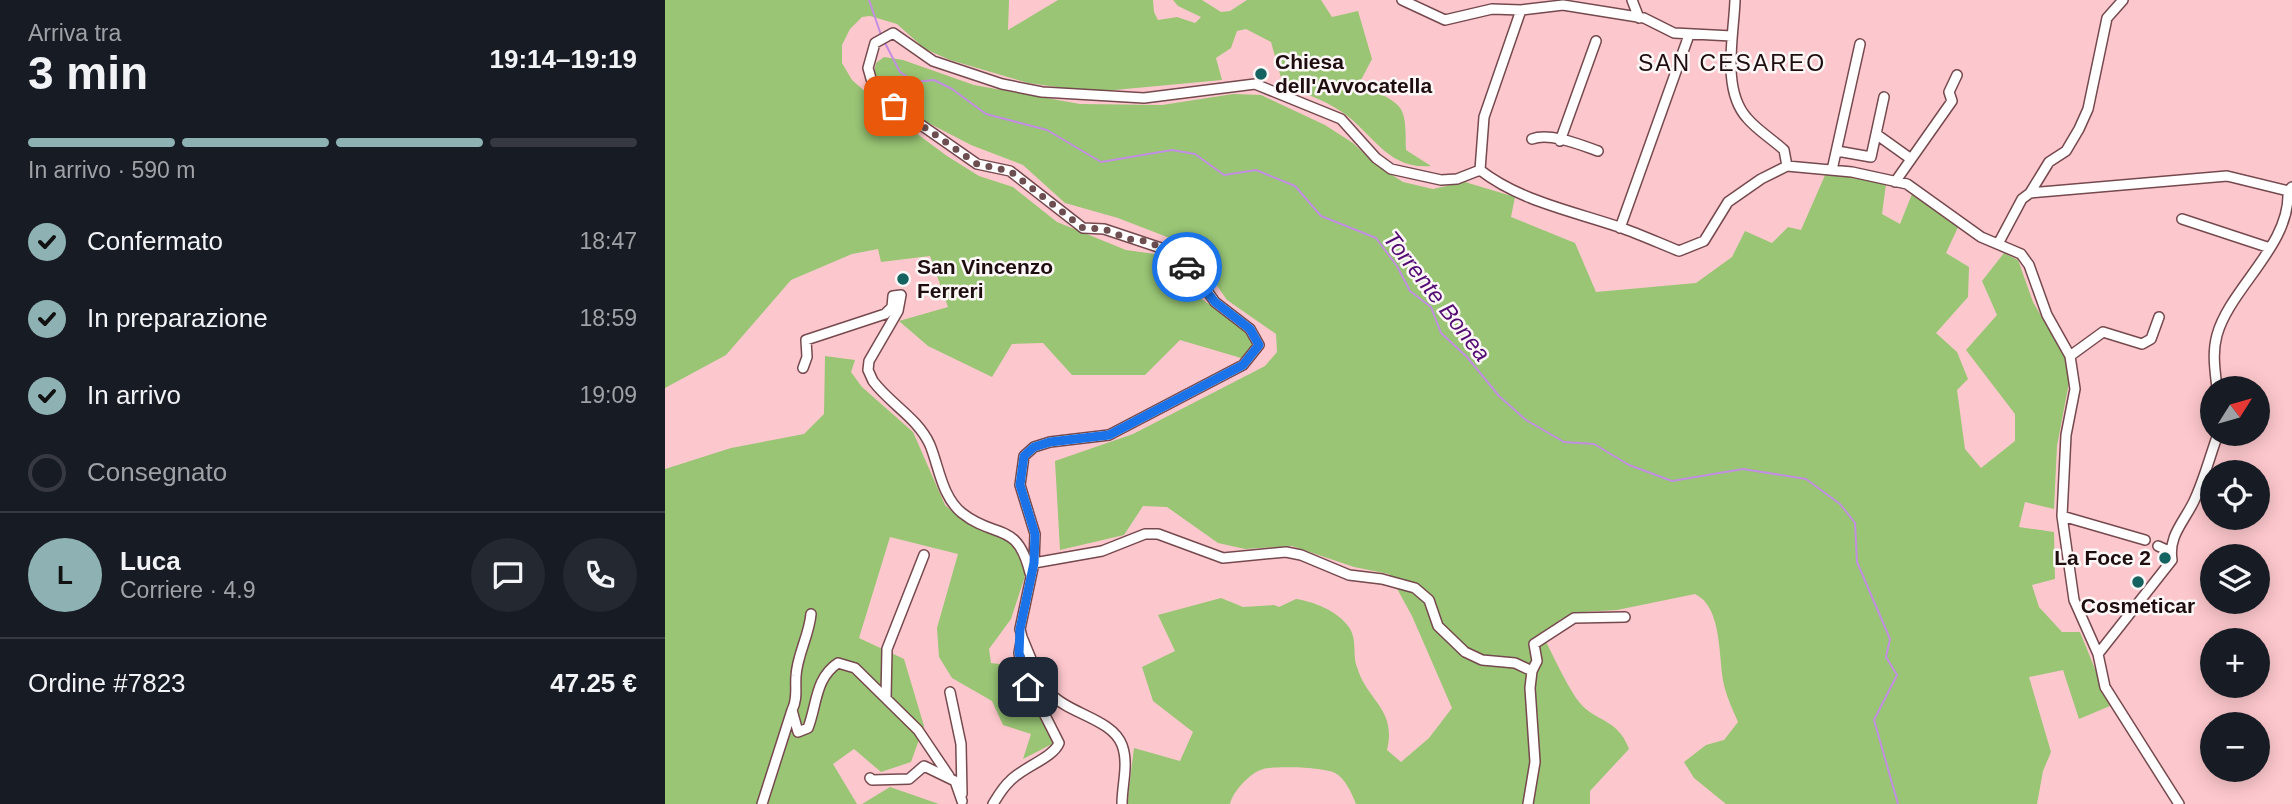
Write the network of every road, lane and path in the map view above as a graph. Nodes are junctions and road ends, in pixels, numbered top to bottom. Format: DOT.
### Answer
graph roads {
  1 [pos="1402,0"];
  2 [pos="1632,0"];
  3 [pos="1735,0"];
  4 [pos="2123,0"];
  5 [pos="1521,10"];
  6 [pos="1639,18"];
  7 [pos="1689,35"];
  8 [pos="1732,36"];
  9 [pos="1596,41"];
  10 [pos="1860,44"];
  11 [pos="1957,75"];
  12 [pos="1884,97"];
  13 [pos="1876,134"];
  14 [pos="1532,139"];
  15 [pos="1560,141"];
  16 [pos="1837,150"];
  17 [pos="1598,151"];
  18 [pos="1910,159"];
  19 [pos="1787,166"];
  20 [pos="1480,170"];
  21 [pos="1832,170"];
  22 [pos="1895,182"];
  23 [pos="2290,189"];
  24 [pos="2030,193"];
  25 [pos="2182,219"];
  26 [pos="1620,228"];
  27 [pos="1998,244"];
  28 [pos="2270,248"];
  29 [pos="2159,317"];
  30 [pos="2070,356"];
  31 [pos="803,368"];
  32 [pos="2216,376"];
  33 [pos="2214,446"];
  34 [pos="2062,516"];
  35 [pos="2145,540"];
  36 [pos="2158,546"];
  37 [pos="2169,551"];
  38 [pos="923,555"];
  39 [pos="1034,563"];
  40 [pos="1031,576"];
  41 [pos="811,614"];
  42 [pos="1625,617"];
  43 [pos="1021,637"];
  44 [pos="2098,654"];
  45 [pos="1532,671"];
  46 [pos="950,692"];
  47 [pos="886,698"];
  48 [pos="792,710"];
  49 [pos="949,776"];
  50 [pos="870,778"];
  51 [pos="963,802"];
  52 [pos="762,804"];
  53 [pos="993,804"];
  54 [pos="1122,804"];
  55 [pos="1528,804"];
  56 [pos="2179,804"];
  1 -- 5 [label="street"];
  2 -- 6 [label="street"];
  3 -- 8 [label="street"];
  4 -- 24 [label="street"];
  5 -- 6 [label="street"];
  5 -- 20 [label="street"];
  6 -- 7 [label="street"];
  7 -- 8 [label="street"];
  7 -- 26 [label="street"];
  8 -- 19 [label="street"];
  9 -- 15 [label="street"];
  10 -- 16 [label="street"];
  11 -- 18 [label="street"];
  12 -- 13 [label="street"];
  13 -- 16 [label="street"];
  13 -- 18 [label="street"];
  14 -- 15 [label="street"];
  15 -- 17 [label="street"];
  16 -- 21 [label="street"];
  18 -- 22 [label="street"];
  19 -- 21 [label="street"];
  19 -- 26 [label="street"];
  20 -- 26 [label="street"];
  20 -- 39 [label="street"];
  21 -- 22 [label="street"];
  22 -- 27 [label="street"];
  23 -- 24 [label="street"];
  23 -- 28 [label="street"];
  24 -- 27 [label="street"];
  25 -- 28 [label="street"];
  27 -- 30 [label="street"];
  28 -- 32 [label="street"];
  29 -- 30 [label="street"];
  30 -- 34 [label="street"];
  31 -- 40 [label="street"];
  33 -- 37 [label="street"];
  34 -- 35 [label="street"];
  34 -- 44 [label="street"];
  36 -- 37 [label="street"];
  37 -- 44 [label="street"];
  38 -- 47 [label="street"];
  39 -- 40 [label="street"];
  39 -- 45 [label="street"];
  40 -- 43 [label="street"];
  41 -- 48 [label="street"];
  42 -- 45 [label="street"];
  43 -- 53 [label="street"];
  43 -- 54 [label="street"];
  44 -- 56 [label="street"];
  45 -- 55 [label="street"];
  46 -- 51 [label="street"];
  47 -- 48 [label="street"];
  47 -- 49 [label="street"];
  48 -- 52 [label="street"];
  49 -- 50 [label="street"];
  49 -- 51 [label="street"];
}
